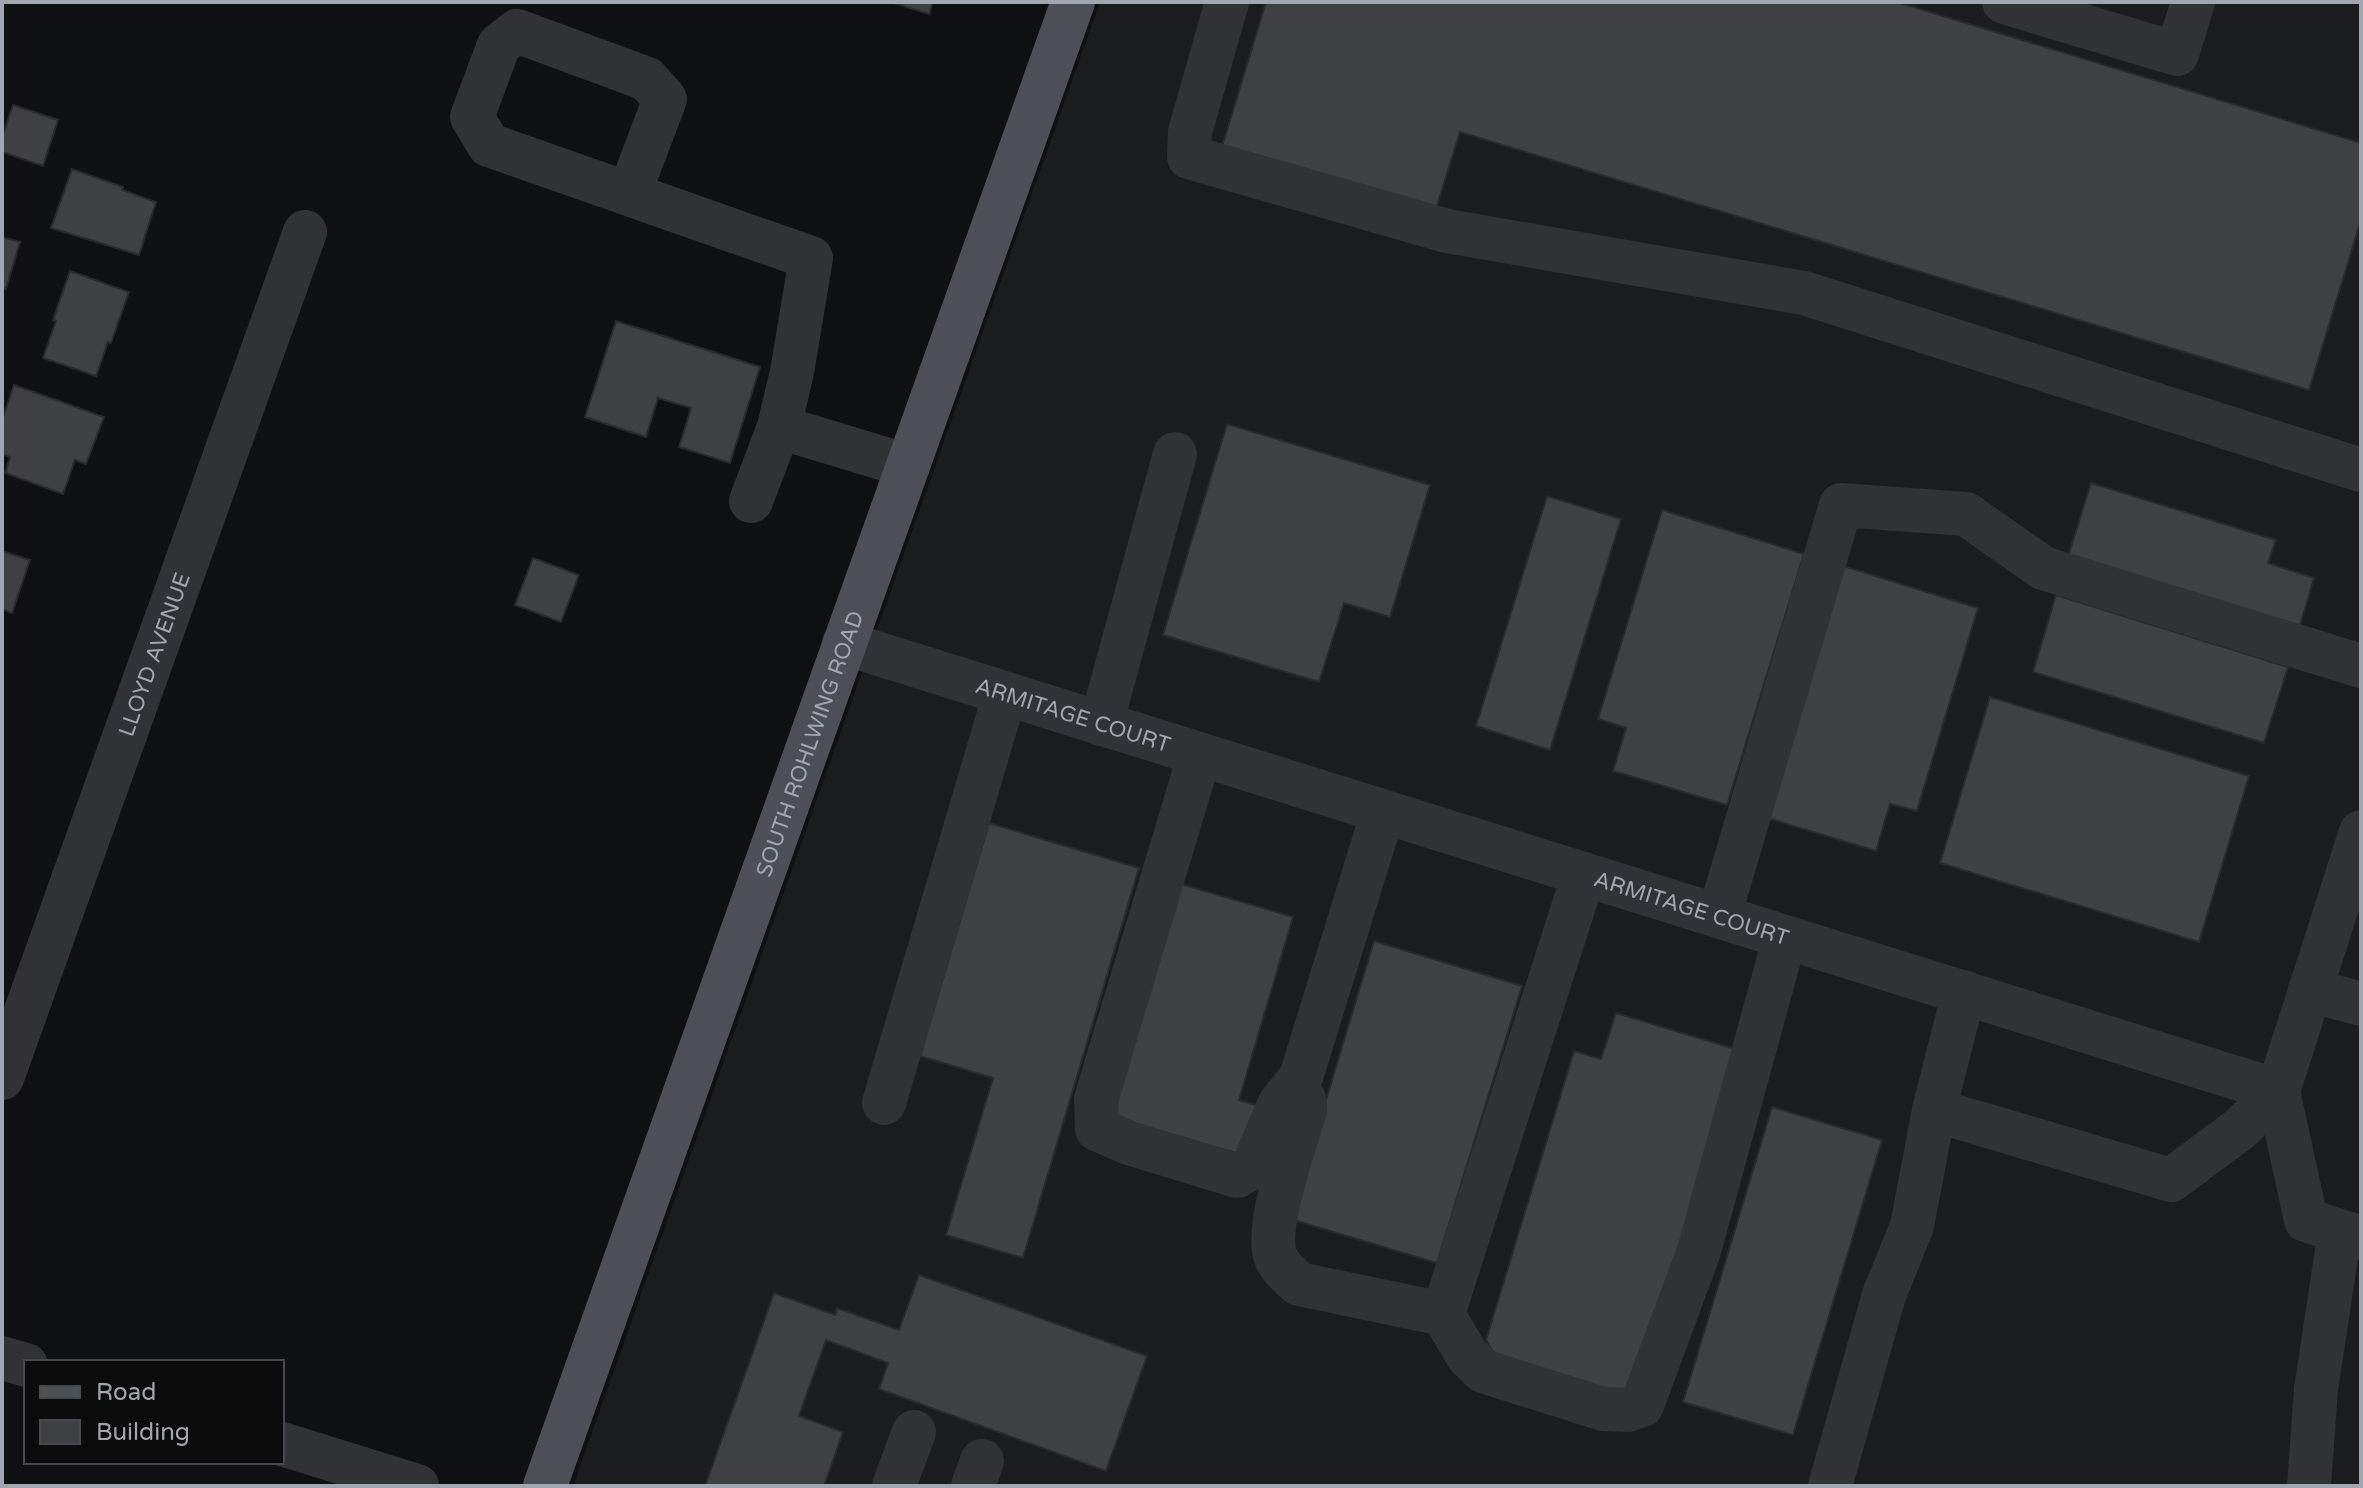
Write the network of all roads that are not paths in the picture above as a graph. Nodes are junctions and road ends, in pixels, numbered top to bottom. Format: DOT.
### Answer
graph roads {
  1 [pos="1073,2"];
  2 [pos="1227,2"];
  3 [pos="2004,2"];
  4 [pos="2193,2"];
  5 [pos="629,194"];
  6 [pos="305,232"];
  7 [pos="779,427"];
  8 [pos="1175,454"];
  9 [pos="908,466"];
  10 [pos="2361,470"];
  11 [pos="751,501"];
  12 [pos="844,643"];
  13 [pos="2361,666"];
  14 [pos="1005,694"];
  15 [pos="1101,724"];
  16 [pos="1200,754"];
  17 [pos="1383,812"];
  18 [pos="2361,832"];
  19 [pos="1584,874"];
  20 [pos="1719,916"];
  21 [pos="1785,937"];
  22 [pos="2310,990"];
  23 [pos="1964,992"];
  24 [pos="2361,1004"];
  25 [pos="1301,1077"];
  26 [pos="2,1078"];
  27 [pos="2278,1091"];
  28 [pos="884,1103"];
  29 [pos="1934,1110"];
  30 [pos="2351,1235"];
  31 [pos="1443,1314"];
  32 [pos="2,1358"];
  33 [pos="24,1364"];
  34 [pos="914,1432"];
  35 [pos="284,1445"];
  36 [pos="417,1486"];
  37 [pos="545,1486"];
  38 [pos="894,1486"];
  39 [pos="1830,1486"];
  40 [pos="2309,1486"];
  1 -- 9 [label="main road, SOUTH ROHLWING ROAD"];
  2 -- 10 [label="street"];
  3 -- 4 [label="street"];
  5 -- 7 [label="street"];
  6 -- 26 [label="street, LLOYD AVENUE"];
  7 -- 9 [label="street"];
  7 -- 11 [label="street"];
  8 -- 15 [label="street"];
  9 -- 12 [label="main road, SOUTH ROHLWING ROAD"];
  12 -- 14 [label="street, ARMITAGE COURT"];
  12 -- 37 [label="main road, SOUTH ROHLWING ROAD"];
  13 -- 20 [label="street"];
  14 -- 15 [label="street, ARMITAGE COURT"];
  14 -- 28 [label="street"];
  15 -- 16 [label="street, ARMITAGE COURT"];
  16 -- 17 [label="street, ARMITAGE COURT"];
  16 -- 25 [label="street"];
  17 -- 19 [label="street, ARMITAGE COURT"];
  17 -- 25 [label="street"];
  18 -- 22 [label="street"];
  19 -- 20 [label="street, ARMITAGE COURT"];
  19 -- 31 [label="street"];
  20 -- 21 [label="street, ARMITAGE COURT"];
  21 -- 23 [label="street, ARMITAGE COURT"];
  21 -- 31 [label="street"];
  22 -- 24 [label="street"];
  22 -- 27 [label="street"];
  23 -- 27 [label="street, ARMITAGE COURT"];
  23 -- 29 [label="street"];
  25 -- 31 [label="street"];
  27 -- 29 [label="street"];
  27 -- 30 [label="street"];
  29 -- 39 [label="street"];
  30 -- 40 [label="street"];
  32 -- 33 [label="street"];
  34 -- 38 [label="street"];
  35 -- 36 [label="street"];
}
